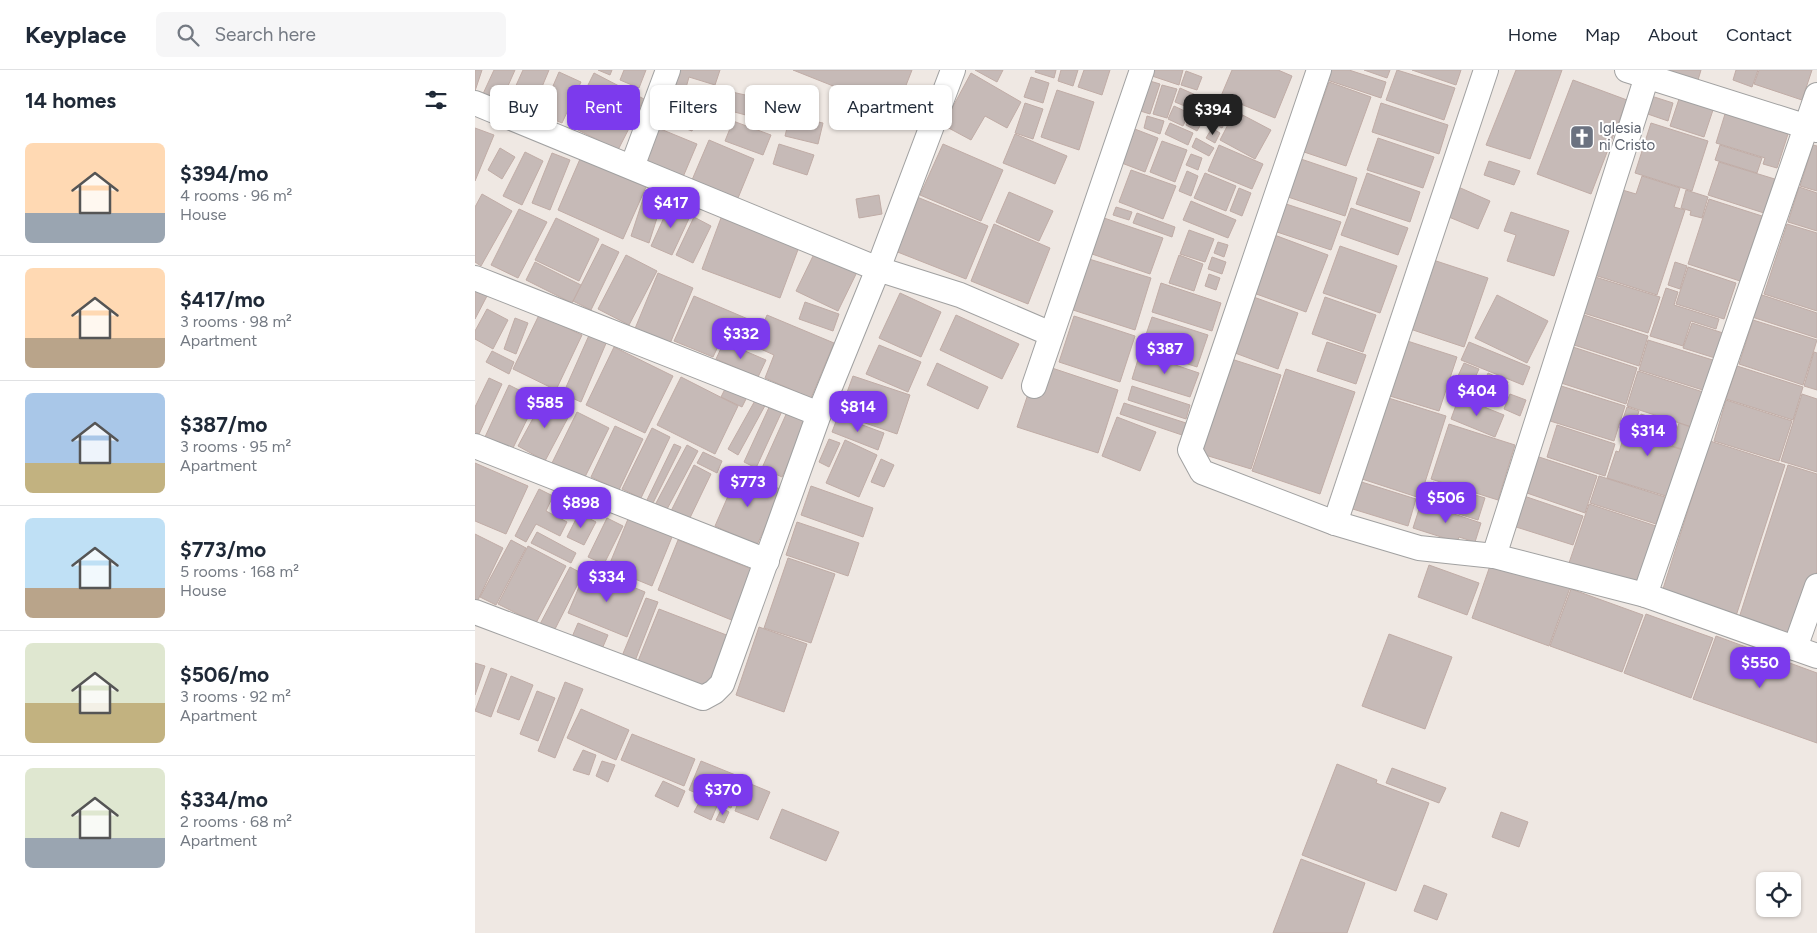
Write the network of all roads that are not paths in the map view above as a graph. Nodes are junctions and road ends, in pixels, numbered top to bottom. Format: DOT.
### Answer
graph roads {
  1 [pos="668,70"];
  2 [pos="953,70"];
  3 [pos="1142,70"];
  4 [pos="1319,70"];
  5 [pos="1486,70"];
  6 [pos="1641,72"];
  7 [pos="1817,95"];
  8 [pos="475,103"];
  9 [pos="1812,129"];
  10 [pos="632,167"];
  11 [pos="878,269"];
  12 [pos="475,278"];
  13 [pos="1051,334"];
  14 [pos="1034,386"];
  15 [pos="819,414"];
  16 [pos="475,446"];
  17 [pos="1335,523"];
  18 [pos="1494,556"];
  19 [pos="767,561"];
  20 [pos="1817,586"];
  21 [pos="1645,596"];
  22 [pos="475,612"];
  23 [pos="1795,648"];
  24 [pos="1817,656"];
  1 -- 10 [label="street"];
  2 -- 11 [label="street"];
  3 -- 13 [label="street"];
  4 -- 17 [label="street"];
  5 -- 17 [label="street"];
  6 -- 9 [label="street"];
  6 -- 18 [label="street"];
  7 -- 9 [label="street"];
  8 -- 10 [label="street"];
  9 -- 21 [label="street"];
  10 -- 11 [label="street"];
  11 -- 13 [label="street"];
  11 -- 15 [label="street"];
  12 -- 15 [label="street"];
  13 -- 14 [label="street"];
  15 -- 19 [label="street"];
  16 -- 19 [label="street"];
  17 -- 18 [label="street"];
  18 -- 21 [label="street"];
  19 -- 22 [label="street"];
  20 -- 23 [label="street"];
  21 -- 23 [label="street"];
  23 -- 24 [label="street"];
}
